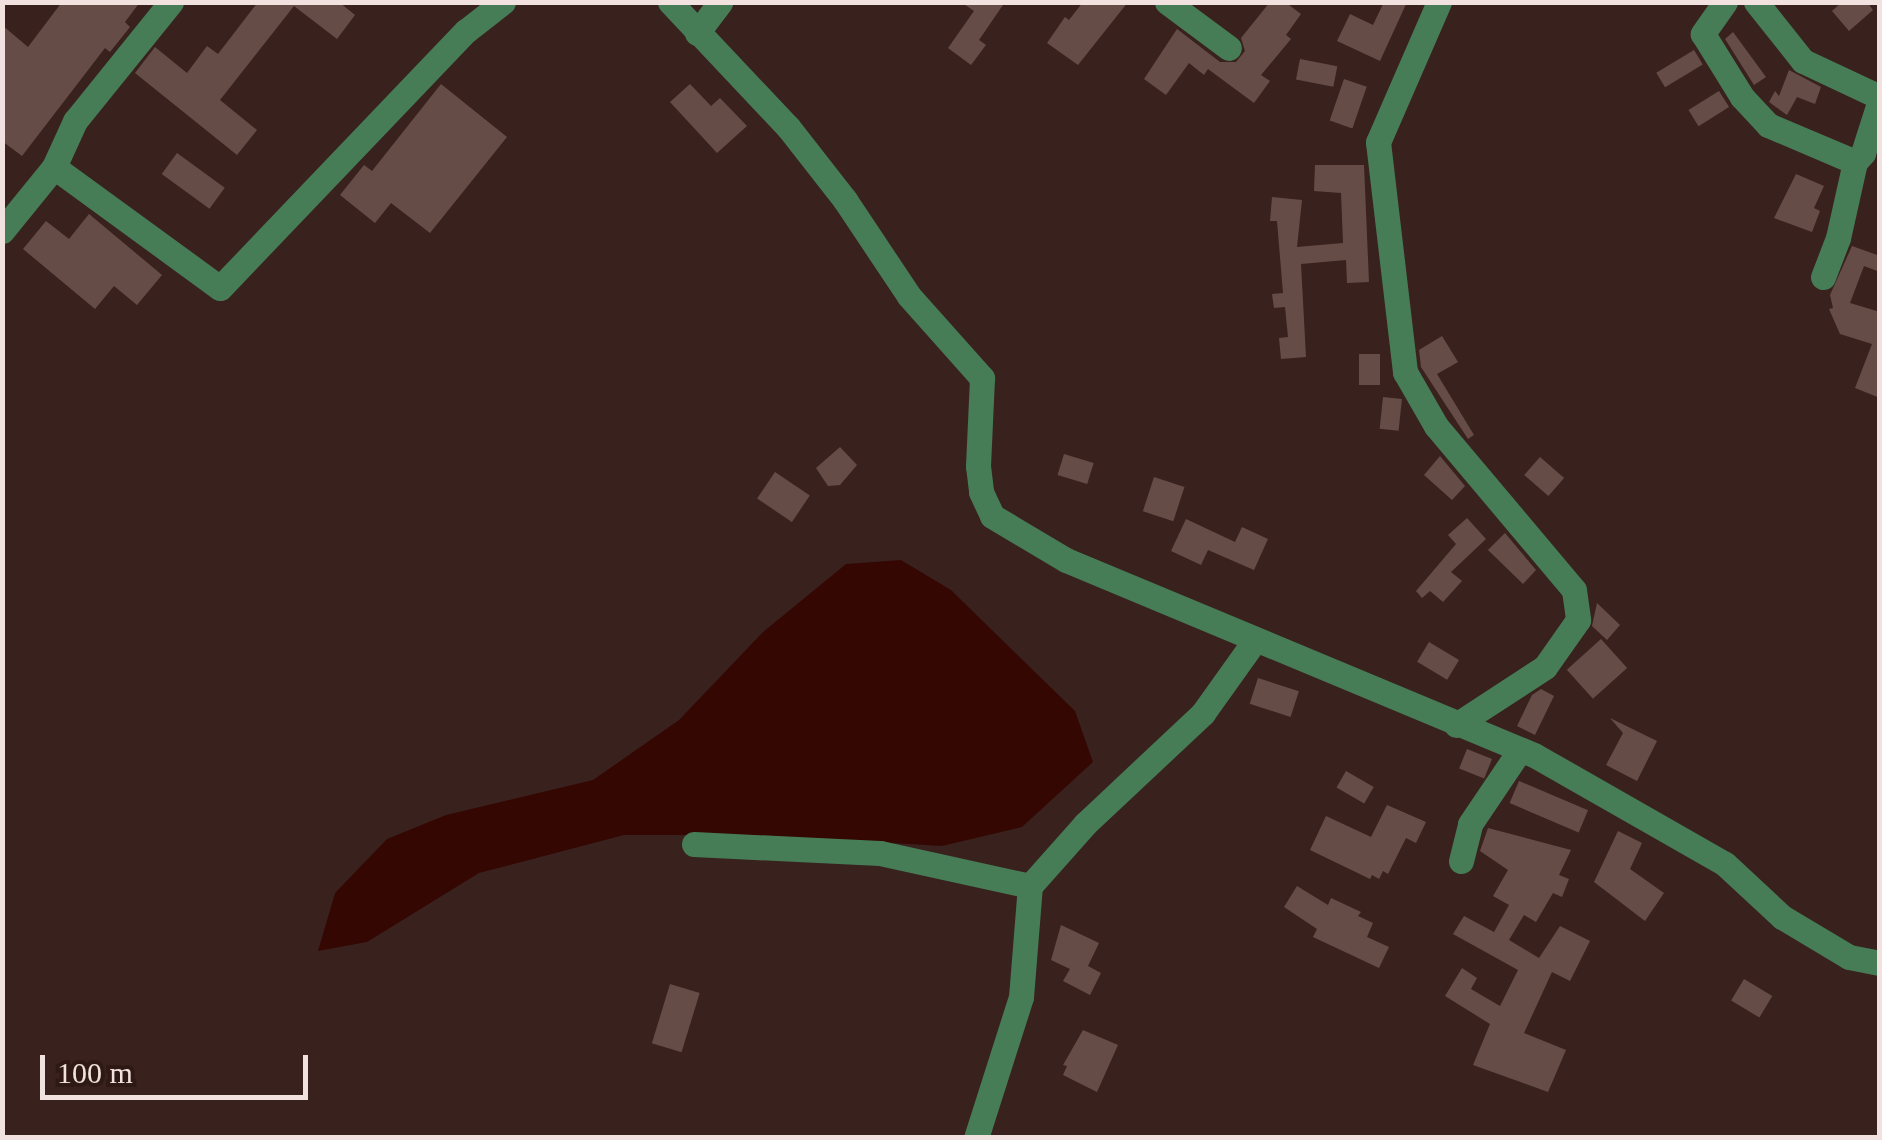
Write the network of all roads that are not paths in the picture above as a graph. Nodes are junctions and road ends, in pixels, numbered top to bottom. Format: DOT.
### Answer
graph roads {
  1 [pos="171,2"];
  2 [pos="502,2"];
  3 [pos="670,2"];
  4 [pos="720,2"];
  5 [pos="1167,2"];
  6 [pos="1439,2"];
  7 [pos="1724,2"];
  8 [pos="1756,2"];
  9 [pos="697,33"];
  10 [pos="1229,48"];
  11 [pos="1880,98"];
  12 [pos="1855,162"];
  13 [pos="54,168"];
  14 [pos="2,232"];
  15 [pos="1823,278"];
  16 [pos="1256,640"];
  17 [pos="1456,724"];
  18 [pos="1520,750"];
  19 [pos="694,844"];
  20 [pos="1461,861"];
  21 [pos="1030,886"];
  22 [pos="1880,963"];
  23 [pos="976,1138"];
  1 -- 13 [label="street"];
  2 -- 13 [label="street"];
  3 -- 9 [label="street"];
  4 -- 9 [label="street"];
  5 -- 10 [label="street"];
  6 -- 17 [label="street"];
  7 -- 12 [label="street"];
  8 -- 11 [label="street"];
  9 -- 16 [label="street"];
  11 -- 12 [label="street"];
  12 -- 15 [label="street"];
  13 -- 14 [label="street"];
  16 -- 17 [label="street"];
  16 -- 21 [label="street"];
  17 -- 18 [label="street"];
  18 -- 20 [label="street"];
  18 -- 22 [label="street"];
  19 -- 21 [label="street"];
  21 -- 23 [label="street"];
}
